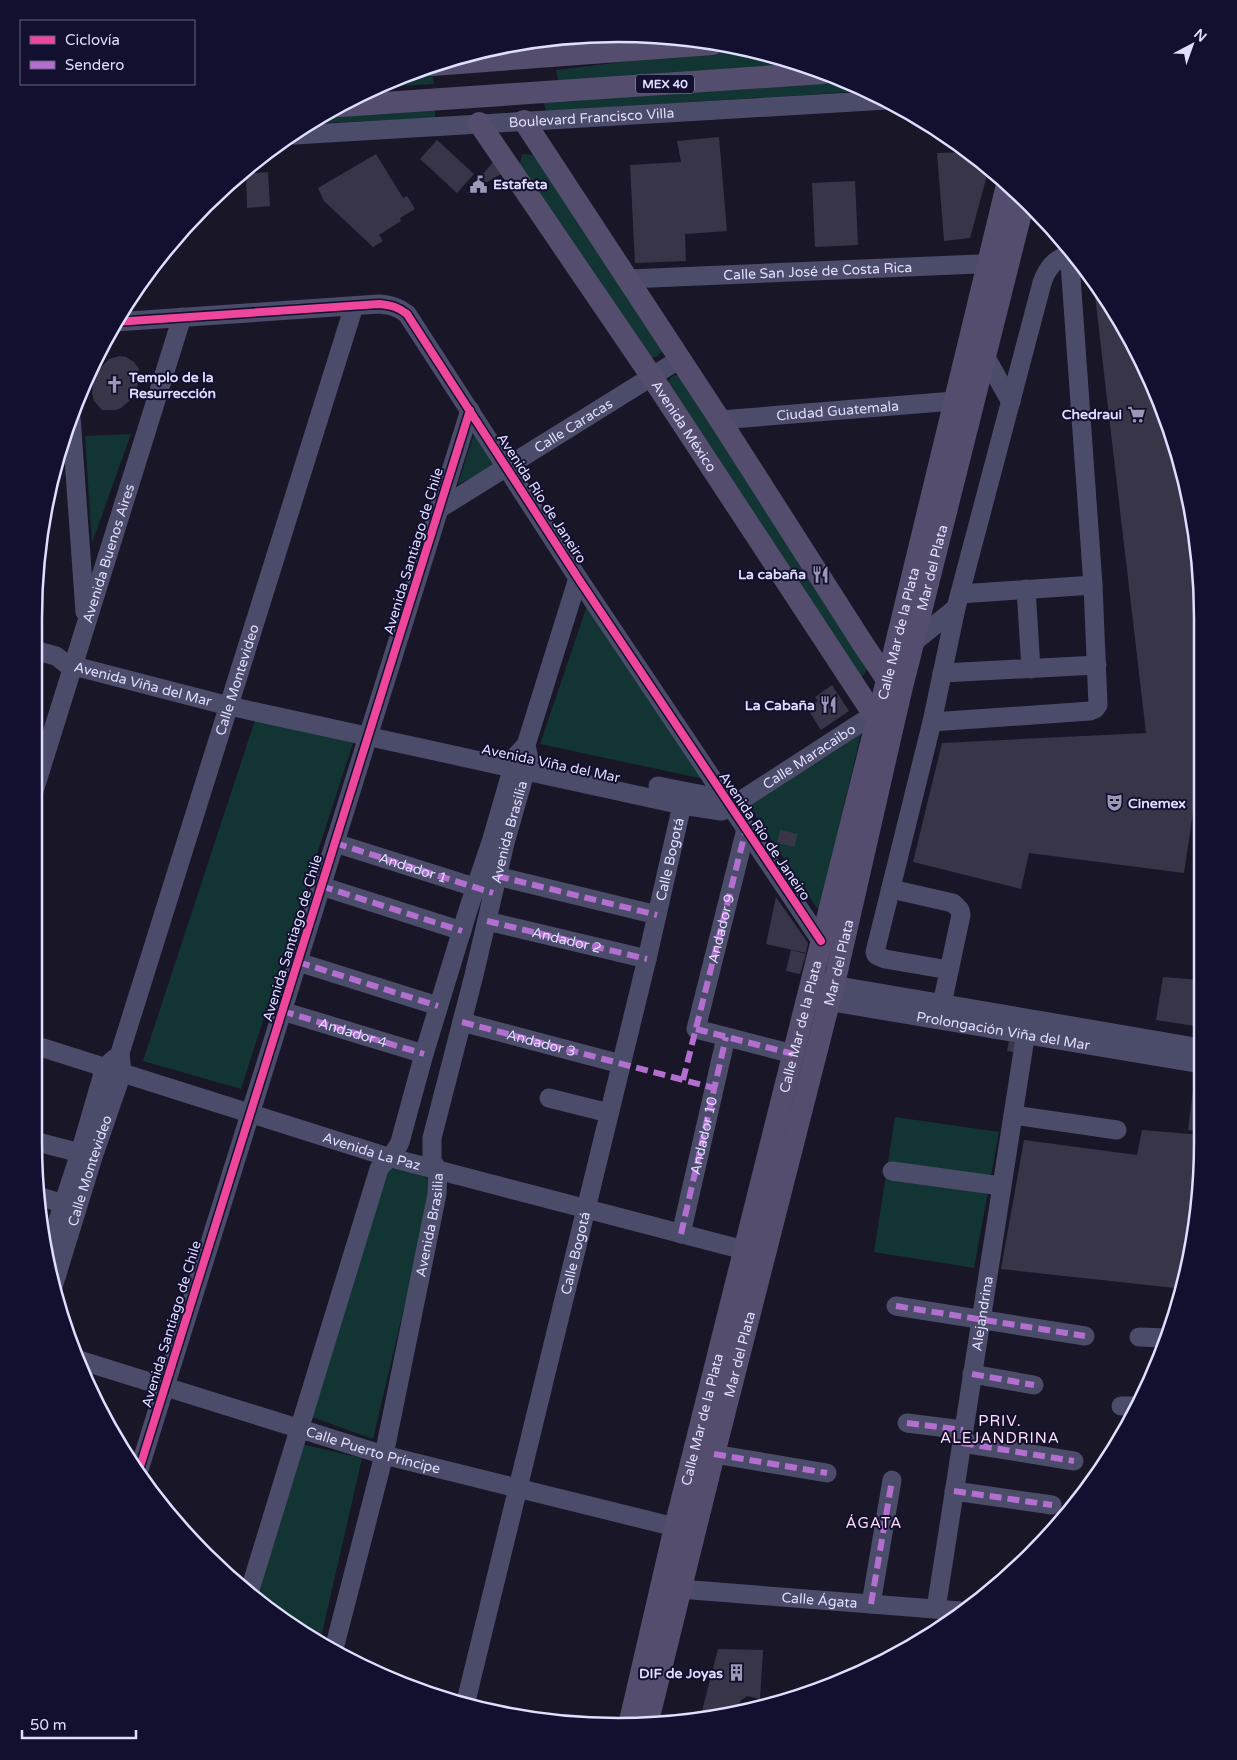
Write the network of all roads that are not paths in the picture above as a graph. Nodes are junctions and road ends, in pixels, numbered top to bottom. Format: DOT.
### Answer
graph roads {
  1 [pos="683,46"];
  2 [pos="473,61"];
  3 [pos="807,74"];
  4 [pos="871,101"];
  5 [pos="359,105"];
  6 [pos="524,121"];
  7 [pos="479,123"];
  8 [pos="308,134"];
  9 [pos="1006,193"];
  10 [pos="1022,207"];
  11 [pos="1065,255"];
  12 [pos="1070,261"];
  13 [pos="998,264"];
  14 [pos="628,279"];
  15 [pos="354,306"];
  16 [pos="182,317"];
  17 [pos="125,321"];
  18 [pos="987,348"];
  19 [pos="680,359"];
  20 [pos="652,377"];
  21 [pos="1013,394"];
  22 [pos="954,401"];
  23 [pos="470,410"];
  24 [pos="720,420"];
  25 [pos="66,460"];
  26 [pos="507,467"];
  27 [pos="439,509"];
  28 [pos="578,578"];
  29 [pos="1093,585"];
  30 [pos="1026,589"];
  31 [pos="958,601"];
  32 [pos="86,623"];
  33 [pos="952,628"];
  34 [pos="912,651"];
  35 [pos="42,652"];
  36 [pos="75,661"];
  37 [pos="1097,665"];
  38 [pos="1031,669"];
  39 [pos="942,673"];
  40 [pos="893,687"];
  41 [pos="230,700"];
  42 [pos="886,721"];
  43 [pos="932,722"];
  44 [pos="370,731"];
  45 [pos="42,747"];
  46 [pos="522,760"];
  47 [pos="733,802"];
  48 [pos="682,805"];
  49 [pos="746,829"];
  50 [pos="335,843"];
  51 [pos="321,886"];
  52 [pos="489,886"];
  53 [pos="891,889"];
  54 [pos="657,915"];
  55 [pos="487,921"];
  56 [pos="462,931"];
  57 [pos="821,940"];
  58 [pos="647,959"];
  59 [pos="298,962"];
  60 [pos="950,970"];
  61 [pos="808,989"];
  62 [pos="832,993"];
  63 [pos="942,1004"];
  64 [pos="438,1006"];
  65 [pos="282,1011"];
  66 [pos="462,1022"];
  67 [pos="1026,1027"];
  68 [pos="726,1037"];
  69 [pos="1194,1047"];
  70 [pos="42,1048"];
  71 [pos="424,1054"];
  72 [pos="793,1054"];
  73 [pos="1194,1063"];
  74 [pos="621,1064"];
  75 [pos="114,1070"];
  76 [pos="549,1098"];
  77 [pos="250,1113"];
  78 [pos="609,1113"];
  79 [pos="1012,1115"];
  80 [pos="1117,1130"];
  81 [pos="42,1143"];
  82 [pos="80,1154"];
  83 [pos="388,1157"];
  84 [pos="438,1170"];
  85 [pos="892,1171"];
  86 [pos="1002,1186"];
  87 [pos="46,1198"];
  88 [pos="64,1204"];
  89 [pos="586,1209"];
  90 [pos="682,1234"];
  91 [pos="51,1240"];
  92 [pos="744,1250"];
  93 [pos="58,1272"];
  94 [pos="896,1306"];
  95 [pos="981,1320"];
  96 [pos="1085,1336"];
  97 [pos="1139,1336"];
  98 [pos="1160,1338"];
  99 [pos="86,1362"];
  100 [pos="972,1374"];
  101 [pos="1034,1385"];
  102 [pos="165,1387"];
  103 [pos="907,1422"];
  104 [pos="300,1428"];
  105 [pos="962,1436"];
  106 [pos="714,1454"];
  107 [pos="384,1455"];
  108 [pos="1074,1461"];
  109 [pos="141,1463"];
  110 [pos="827,1472"];
  111 [pos="892,1480"];
  112 [pos="518,1489"];
  113 [pos="954,1491"];
  114 [pos="1052,1505"];
  115 [pos="675,1527"];
  116 [pos="251,1585"];
  117 [pos="680,1589"];
  118 [pos="871,1604"];
  119 [pos="936,1609"];
  120 [pos="952,1611"];
  121 [pos="336,1643"];
  122 [pos="467,1697"];
  123 [pos="649,1716"];
  124 [pos="631,1717"];
  1 -- 2 [label="main road"];
  3 -- 5 [label="main road, Boulevard Francisco Villa / MEX 40"];
  4 -- 6 [label="street, Boulevard Francisco Villa"];
  6 -- 7 [label="street, Boulevard Francisco Villa"];
  6 -- 14 [label="main road"];
  7 -- 8 [label="street, Boulevard Francisco Villa"];
  7 -- 20 [label="main road, Avenida México"];
  9 -- 13 [label="main road, Calle Mar de la Plata"];
  10 -- 13 [label="main road, Mar del Plata"];
  11 -- 21 [label="street"];
  12 -- 29 [label="street"];
  13 -- 14 [label="street, Calle San José de Costa Rica"];
  13 -- 18 [label="main road, Mar del Plata"];
  13 -- 22 [label="main road, Calle Mar de la Plata"];
  14 -- 19 [label="main road"];
  15 -- 16 [label="street, Avenida Río de Janeiro"];
  15 -- 23 [label="street, Avenida Río de Janeiro"];
  15 -- 41 [label="street, Calle Montevideo"];
  16 -- 17 [label="street, Avenida Río de Janeiro"];
  16 -- 32 [label="street, Avenida Buenos Aires"];
  18 -- 21 [label="street"];
  18 -- 34 [label="main road, Mar del Plata"];
  19 -- 20 [label="street, Calle Caracas"];
  19 -- 24 [label="main road"];
  20 -- 26 [label="street, Calle Caracas"];
  20 -- 42 [label="main road, Avenida México"];
  21 -- 31 [label="street"];
  22 -- 24 [label="street, Ciudad Guatemala"];
  22 -- 40 [label="main road, Calle Mar de la Plata"];
  23 -- 26 [label="street, Avenida Río de Janeiro"];
  23 -- 27 [label="street, Avenida Santiago de Chile"];
  24 -- 40 [label="main road"];
  25 -- 32 [label="street"];
  26 -- 27 [label="street, Calle Caracas"];
  26 -- 28 [label="street, Avenida Río de Janeiro"];
  27 -- 44 [label="street, Avenida Santiago de Chile"];
  28 -- 46 [label="street, Avenida Brasilia"];
  28 -- 47 [label="street, Avenida Río de Janeiro"];
  29 -- 30 [label="street"];
  29 -- 37 [label="street"];
  30 -- 31 [label="street"];
  30 -- 38 [label="street"];
  31 -- 33 [label="street"];
  31 -- 34 [label="street"];
  32 -- 36 [label="street, Avenida Buenos Aires"];
  33 -- 34 [label="street"];
  33 -- 39 [label="street"];
  34 -- 40 [label="main road, Mar del Plata"];
  35 -- 36 [label="street, Avenida Viña del Mar"];
  36 -- 41 [label="street, Avenida Viña del Mar"];
  36 -- 45 [label="street, Avenida Buenos Aires"];
  37 -- 38 [label="street"];
  37 -- 43 [label="street"];
  38 -- 39 [label="street"];
  39 -- 43 [label="street"];
  40 -- 42 [label="main road, Mar del Plata"];
  41 -- 44 [label="street, Avenida Viña del Mar"];
  41 -- 75 [label="street, Calle Montevideo"];
  42 -- 47 [label="street, Calle Maracaibo"];
  42 -- 57 [label="main road, Calle Mar de la Plata"];
  42 -- 62 [label="main road, Mar del Plata"];
  43 -- 53 [label="street"];
  44 -- 46 [label="street, Avenida Viña del Mar"];
  44 -- 50 [label="street, Avenida Santiago de Chile"];
  46 -- 47 [label="street, Avenida Viña del Mar"];
  46 -- 48 [label="street, Avenida Viña del Mar"];
  46 -- 52 [label="street, Avenida Brasilia"];
  47 -- 48 [label="street, Avenida Viña del Mar"];
  47 -- 49 [label="street, Avenida Río de Janeiro"];
  48 -- 54 [label="street, Calle Bogotá"];
  49 -- 57 [label="street, Avenida Río de Janeiro"];
  49 -- 68 [label="street, Andador 9"];
  50 -- 51 [label="street, Avenida Santiago de Chile"];
  50 -- 52 [label="street, Andador 1"];
  51 -- 56 [label="street"];
  51 -- 59 [label="street, Avenida Santiago de Chile"];
  52 -- 54 [label="street, Andador 1"];
  52 -- 55 [label="street, Avenida Brasilia"];
  52 -- 56 [label="street, Avenida Brasilia"];
  53 -- 60 [label="street"];
  53 -- 60 [label="street"];
  54 -- 58 [label="street, Calle Bogotá"];
  55 -- 58 [label="street, Andador 2"];
  55 -- 66 [label="street, Avenida Brasilia"];
  56 -- 64 [label="street, Avenida Brasilia"];
  57 -- 61 [label="main road, Calle Mar de la Plata"];
  58 -- 74 [label="street, Calle Bogotá"];
  59 -- 64 [label="street"];
  59 -- 65 [label="street, Avenida Santiago de Chile"];
  60 -- 63 [label="street"];
  61 -- 62 [label="street, Prolongación Viña del Mar"];
  61 -- 72 [label="main road, Calle Mar de la Plata"];
  62 -- 63 [label="street, Prolongación Viña del Mar"];
  62 -- 67 [label="street, Prolongación Viña del Mar"];
  62 -- 106 [label="main road, Mar del Plata"];
  63 -- 67 [label="street, Prolongación Viña del Mar"];
  64 -- 71 [label="street, Avenida Brasilia"];
  65 -- 71 [label="street, Andador 4"];
  65 -- 77 [label="street, Avenida Santiago de Chile"];
  66 -- 74 [label="street, Andador 3"];
  66 -- 84 [label="street, Avenida Brasilia"];
  67 -- 69 [label="street, Prolongación Viña del Mar"];
  67 -- 73 [label="street, Prolongación Viña del Mar"];
  67 -- 79 [label="street, Alejandrina"];
  68 -- 72 [label="street"];
  68 -- 90 [label="street, Andador 10"];
  70 -- 75 [label="street, Avenida La Paz"];
  71 -- 83 [label="street, Avenida Brasilia"];
  72 -- 92 [label="main road, Calle Mar de la Plata"];
  74 -- 78 [label="street, Calle Bogotá"];
  75 -- 77 [label="street, Avenida La Paz"];
  75 -- 82 [label="street, Calle Montevideo"];
  75 -- 93 [label="street, Calle Montevideo"];
  76 -- 78 [label="street"];
  77 -- 83 [label="street, Avenida La Paz"];
  77 -- 102 [label="street, Avenida Santiago de Chile"];
  78 -- 89 [label="street, Calle Bogotá"];
  79 -- 80 [label="street"];
  79 -- 86 [label="street, Alejandrina"];
  81 -- 82 [label="street"];
  82 -- 88 [label="street, Calle Montevideo"];
  83 -- 84 [label="street, Avenida La Paz"];
  83 -- 104 [label="street, Avenida Brasilia"];
  84 -- 89 [label="street, Avenida La Paz"];
  84 -- 107 [label="street, Avenida Brasilia"];
  85 -- 86 [label="street"];
  86 -- 95 [label="street, Alejandrina"];
  87 -- 88 [label="street"];
  88 -- 91 [label="street, Calle Montevideo"];
  89 -- 90 [label="street, Avenida La Paz"];
  89 -- 112 [label="street, Calle Bogotá"];
  90 -- 92 [label="street, Avenida La Paz"];
  92 -- 115 [label="main road, Calle Mar de la Plata"];
  94 -- 95 [label="street"];
  95 -- 96 [label="street"];
  95 -- 100 [label="street, Alejandrina"];
  97 -- 98 [label="street"];
  99 -- 102 [label="street, Calle Puerto Príncipe"];
  100 -- 101 [label="street"];
  100 -- 105 [label="street, Alejandrina"];
  102 -- 104 [label="street, Calle Puerto Príncipe"];
  102 -- 109 [label="street, Avenida Santiago de Chile"];
  103 -- 105 [label="street"];
  104 -- 107 [label="street, Calle Puerto Príncipe"];
  104 -- 116 [label="street, Avenida Brasilia"];
  105 -- 108 [label="street"];
  105 -- 113 [label="street, Alejandrina"];
  106 -- 110 [label="street"];
  106 -- 117 [label="main road, Mar del Plata"];
  107 -- 112 [label="street, Calle Puerto Príncipe"];
  107 -- 121 [label="street, Avenida Brasilia"];
  111 -- 118 [label="street"];
  112 -- 115 [label="street, Calle Puerto Príncipe"];
  112 -- 122 [label="street, Calle Bogotá"];
  113 -- 114 [label="street"];
  113 -- 119 [label="street, Alejandrina"];
  115 -- 124 [label="main road, Calle Mar de la Plata"];
  117 -- 118 [label="street, Calle Ágata"];
  117 -- 123 [label="main road, Mar del Plata"];
  118 -- 119 [label="street, Calle Ágata"];
  119 -- 120 [label="street, Calle Ágata"];
}
